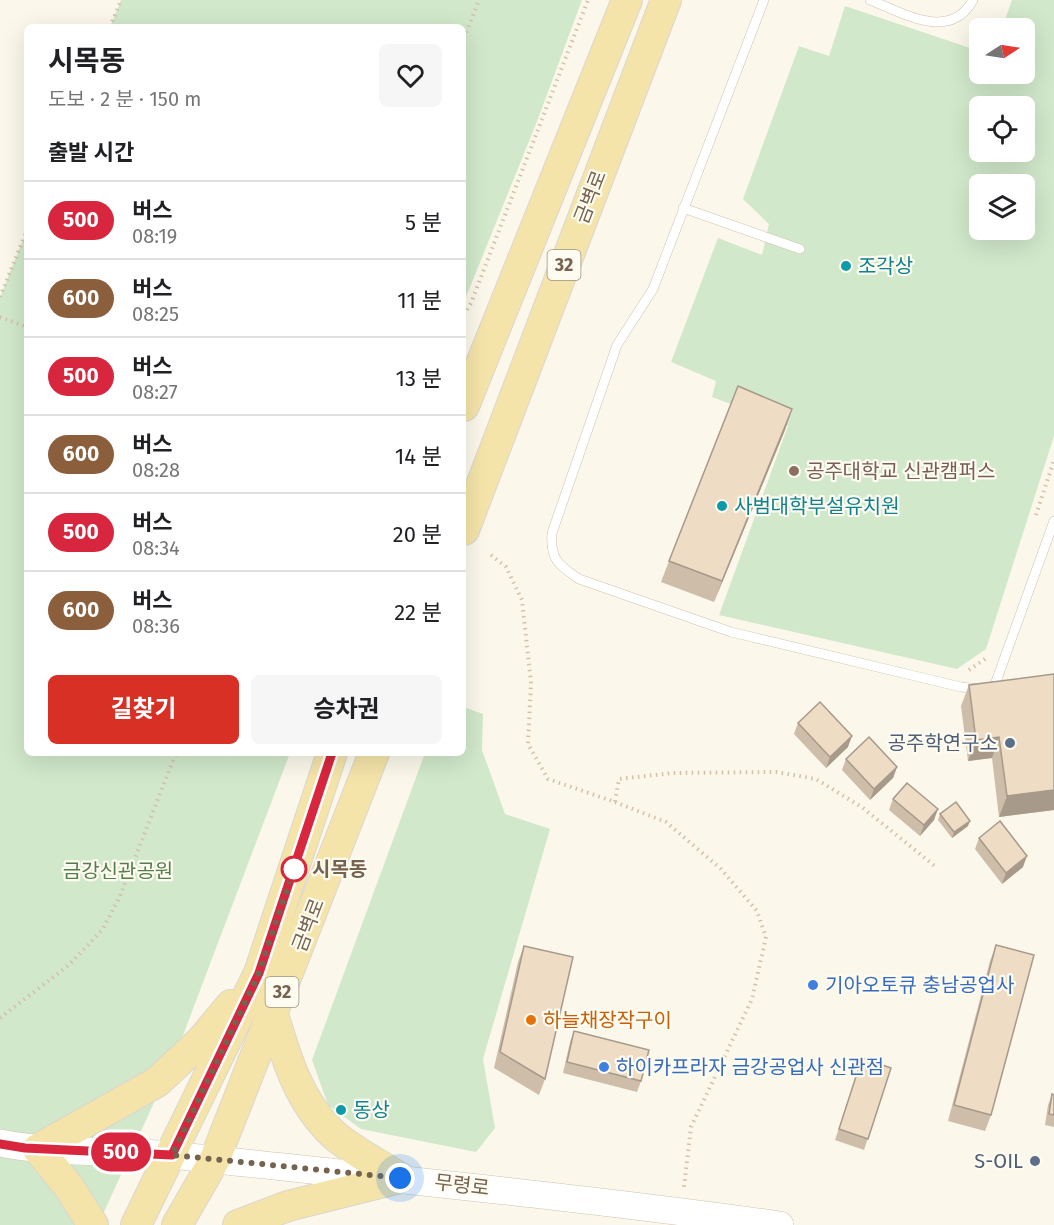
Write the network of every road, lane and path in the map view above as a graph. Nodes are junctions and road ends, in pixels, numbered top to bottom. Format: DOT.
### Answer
graph roads {
  1 [pos="121,0"];
  2 [pos="479,0"];
  3 [pos="588,0"];
  4 [pos="627,0"];
  5 [pos="666,0"];
  6 [pos="764,0"];
  7 [pos="870,0"];
  8 [pos="973,0"];
  9 [pos="111,24"];
  10 [pos="466,33"];
  11 [pos="683,208"];
  12 [pos="24,237"];
  13 [pos="800,249"];
  14 [pos="0,297"];
  15 [pos="466,312"];
  16 [pos="0,317"];
  17 [pos="24,326"];
  18 [pos="466,401"];
  19 [pos="1054,460"];
  20 [pos="1054,521"];
  21 [pos="466,525"];
  22 [pos="1033,525"];
  23 [pos="491,555"];
  24 [pos="991,655"];
  25 [pos="960,676"];
  26 [pos="1005,688"];
  27 [pos="993,690"];
  28 [pos="175,756"];
  29 [pos="331,756"];
  30 [pos="373,756"];
  31 [pos="615,802"];
  32 [pos="936,867"];
  33 [pos="259,973"];
  34 [pos="273,1014"];
  35 [pos="0,1018"];
  36 [pos="21,1147"];
  37 [pos="172,1155"];
  38 [pos="215,1159"];
  39 [pos="400,1178"];
  40 [pos="680,1212"];
  41 [pos="731,1222"];
  42 [pos="93,1225"];
  43 [pos="136,1225"];
  44 [pos="177,1225"];
  45 [pos="238,1225"];
  46 [pos="780,1225"];
  1 -- 9 [label="path"];
  2 -- 10 [label="path"];
  3 -- 15 [label="path"];
  4 -- 18 [label="main road, 금벽로 / 32"];
  5 -- 21 [label="main road, 금벽로 / 32"];
  6 -- 11 [label="lane"];
  7 -- 8 [label="lane"];
  11 -- 13 [label="lane"];
  11 -- 27 [label="lane"];
  12 -- 14 [label="path"];
  16 -- 17 [label="path"];
  19 -- 22 [label="path"];
  20 -- 27 [label="lane"];
  23 -- 31 [label="path"];
  24 -- 25 [label="path"];
  26 -- 27 [label="lane"];
  28 -- 35 [label="path"];
  29 -- 33 [label="main road, 금벽로 / 32"];
  30 -- 34 [label="main road, 금벽로 / 32"];
  31 -- 32 [label="path"];
  31 -- 40 [label="path"];
  33 -- 36 [label="main road"];
  33 -- 37 [label="main road, 금벽로 / 32"];
  34 -- 38 [label="main road, 금벽로 / 32"];
  34 -- 39 [label="main road"];
  36 -- 37 [label="main road, 무령로"];
  36 -- 42 [label="main road"];
  37 -- 38 [label="main road, 무령로"];
  37 -- 43 [label="main road, 금벽로 / 32"];
  38 -- 39 [label="main road, 무령로"];
  38 -- 44 [label="main road, 금벽로 / 32"];
  39 -- 40 [label="main road, 무령로"];
  39 -- 45 [label="main road"];
  40 -- 41 [label="main road, 무령로"];
  41 -- 46 [label="main road, 무령로"];
}
